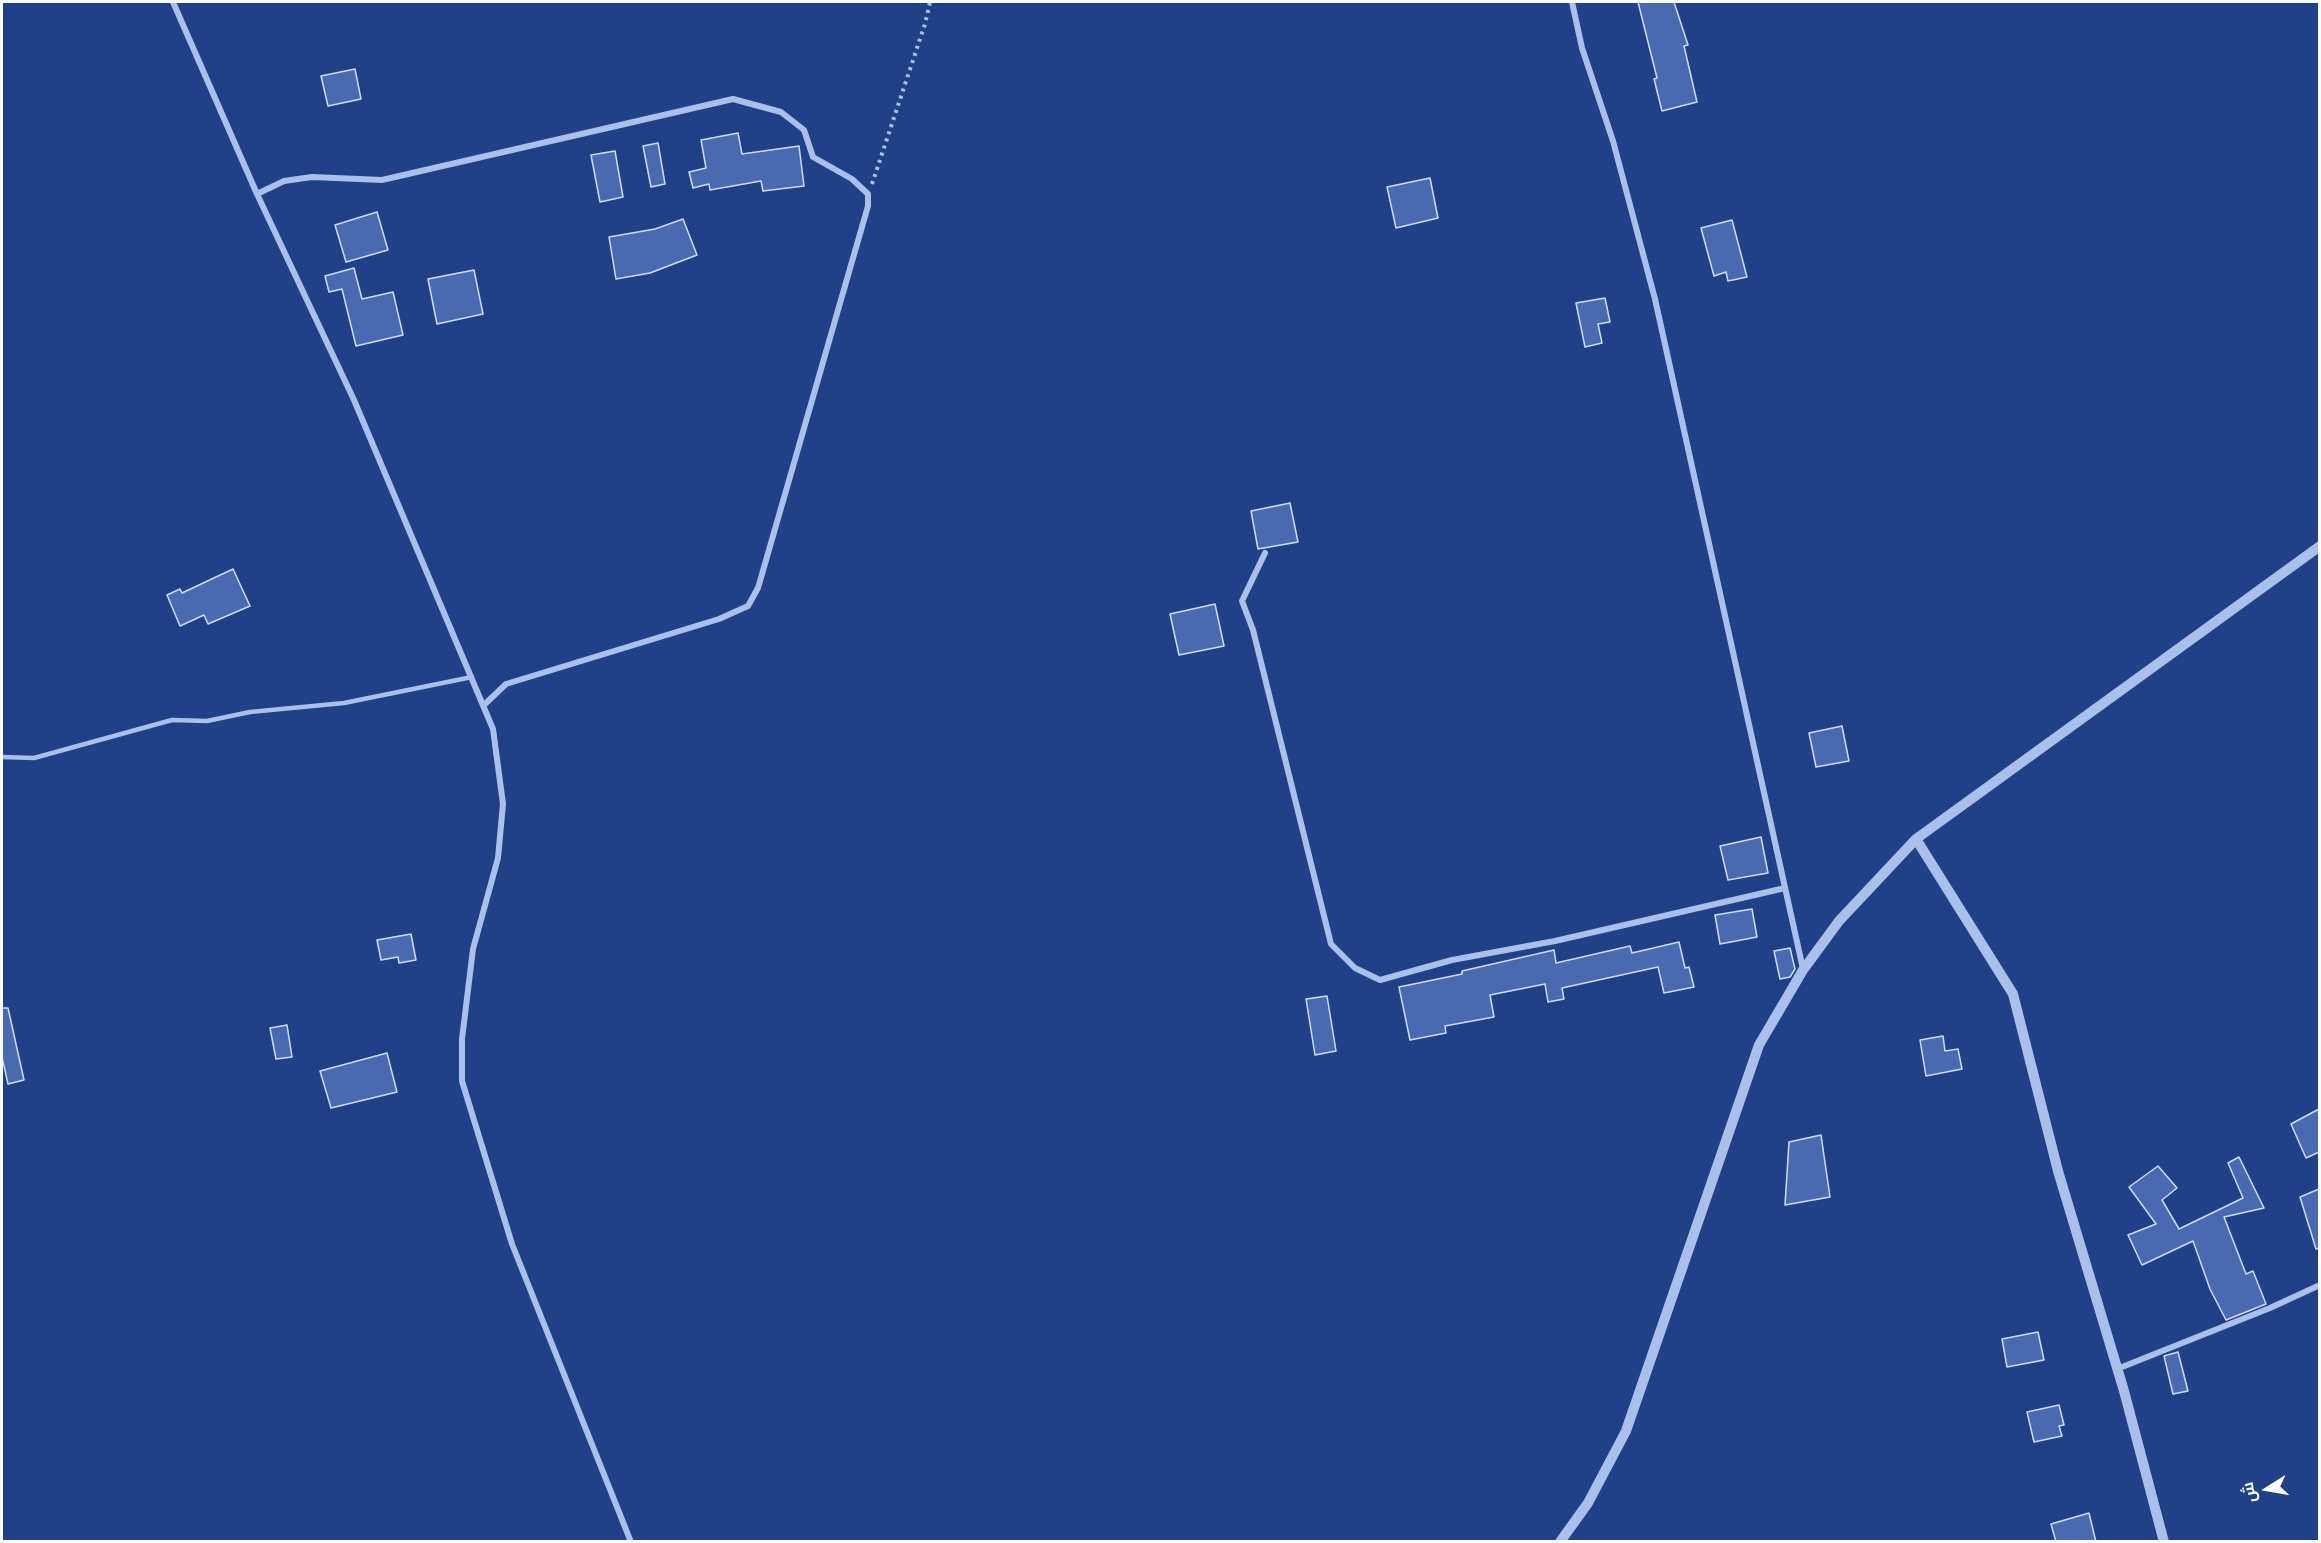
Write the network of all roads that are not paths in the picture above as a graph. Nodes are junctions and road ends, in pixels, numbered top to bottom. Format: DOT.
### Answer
graph roads {
  1 [pos="173,2"];
  2 [pos="1572,2"];
  3 [pos="257,194"];
  4 [pos="2319,546"];
  5 [pos="1265,553"];
  6 [pos="472,677"];
  7 [pos="484,705"];
  8 [pos="2,757"];
  9 [pos="1916,839"];
  10 [pos="1785,888"];
  11 [pos="1803,970"];
  12 [pos="2319,1285"];
  13 [pos="2117,1369"];
  14 [pos="631,1542"];
  15 [pos="1560,1542"];
  16 [pos="2164,1542"];
  1 -- 3 [label="street"];
  2 -- 10 [label="street"];
  3 -- 6 [label="street"];
  3 -- 7 [label="street"];
  4 -- 9 [label="street"];
  5 -- 10 [label="street"];
  6 -- 7 [label="street"];
  6 -- 8 [label="lane"];
  7 -- 14 [label="street"];
  9 -- 11 [label="street"];
  9 -- 13 [label="street"];
  10 -- 11 [label="street"];
  11 -- 15 [label="street"];
  12 -- 13 [label="street"];
  13 -- 16 [label="street"];
}
